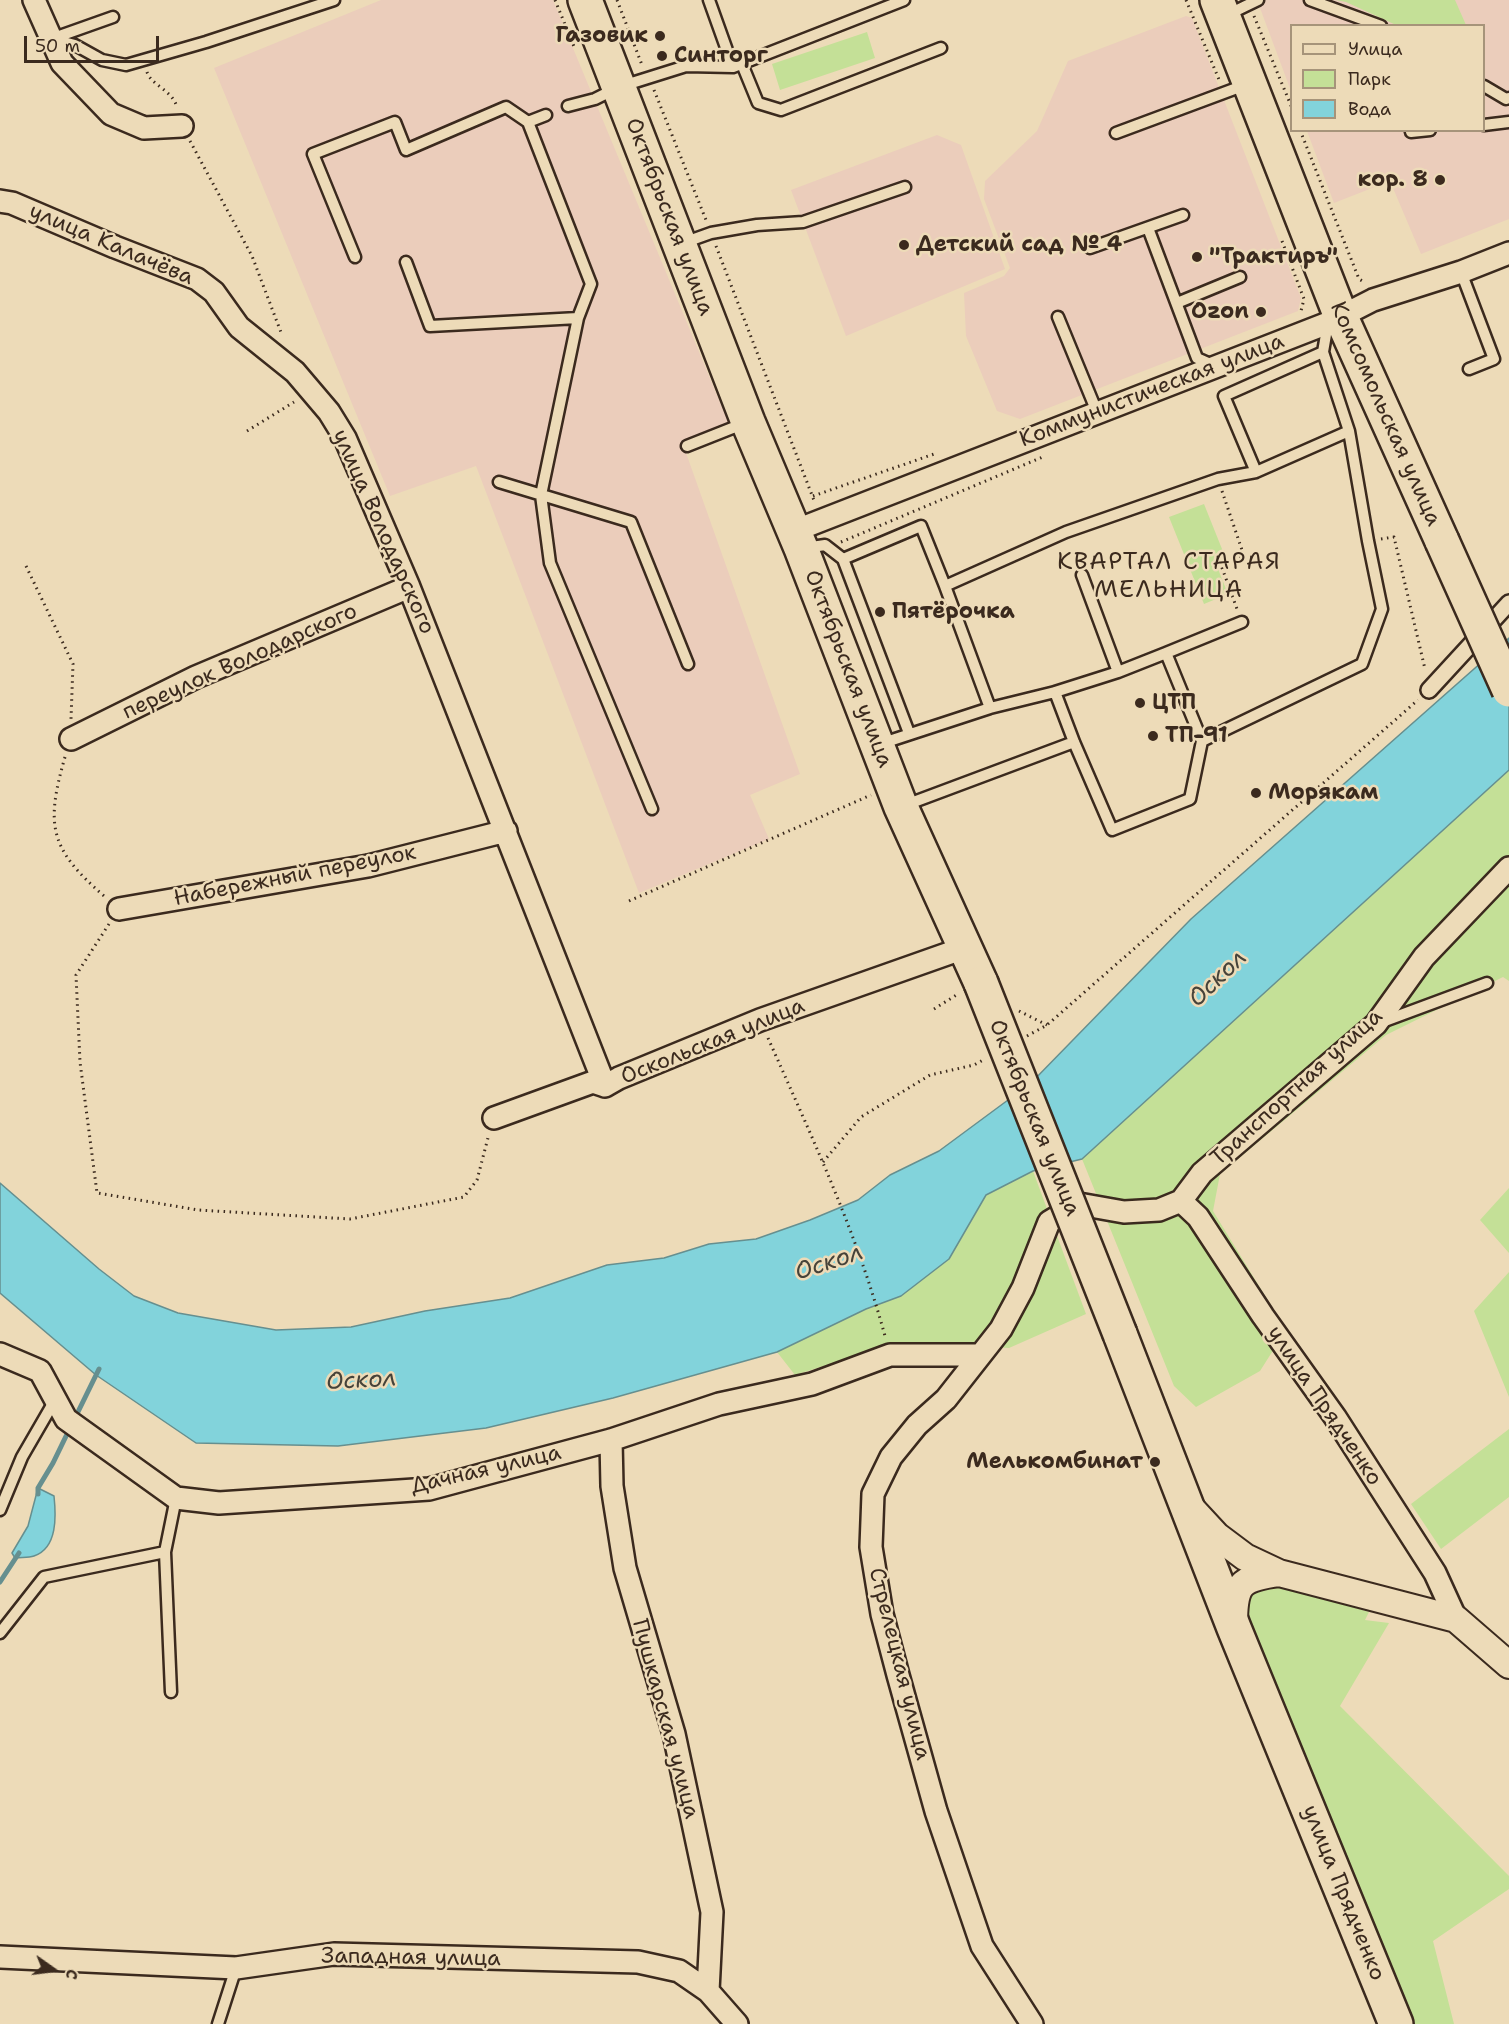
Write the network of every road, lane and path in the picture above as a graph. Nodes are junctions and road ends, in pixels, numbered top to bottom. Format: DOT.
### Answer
graph roads {
  1 [pos="34,0"];
  2 [pos="334,0"];
  3 [pos="555,0"];
  4 [pos="585,0"];
  5 [pos="709,0"];
  6 [pos="904,0"];
  7 [pos="1186,0"];
  8 [pos="1310,0"];
  9 [pos="1237,5"];
  10 [pos="113,16"];
  11 [pos="1376,24"];
  12 [pos="51,39"];
  13 [pos="941,48"];
  14 [pos="576,52"];
  15 [pos="152,57"];
  16 [pos="737,65"];
  17 [pos="619,87"];
  18 [pos="1485,87"];
  19 [pos="1237,89"];
  20 [pos="1508,102"];
  21 [pos="1290,104"];
  22 [pos="568,105"];
  23 [pos="546,115"];
  24 [pos="528,122"];
  25 [pos="1509,122"];
  26 [pos="1485,125"];
  27 [pos="182,126"];
  28 [pos="1301,132"];
  29 [pos="1116,134"];
  30 [pos="905,187"];
  31 [pos="0,201"];
  32 [pos="1183,215"];
  33 [pos="1148,228"];
  34 [pos="1279,234"];
  35 [pos="680,245"];
  36 [pos="1090,248"];
  37 [pos="1509,253"];
  38 [pos="355,257"];
  39 [pos="406,262"];
  40 [pos="1461,272"];
  41 [pos="1240,278"];
  42 [pos="1366,283"];
  43 [pos="1177,303"];
  44 [pos="1058,316"];
  45 [pos="1291,316"];
  46 [pos="578,318"];
  47 [pos="1334,320"];
  48 [pos="1323,352"];
  49 [pos="1217,367"];
  50 [pos="1468,369"];
  51 [pos="295,372"];
  52 [pos="311,392"];
  53 [pos="1097,412"];
  54 [pos="748,422"];
  55 [pos="247,431"];
  56 [pos="1349,431"];
  57 [pos="687,446"];
  58 [pos="944,450"];
  59 [pos="1256,472"];
  60 [pos="1218,479"];
  61 [pos="499,482"];
  62 [pos="541,495"];
  63 [pos="813,496"];
  64 [pos="798,540"];
  65 [pos="1368,541"];
  66 [pos="843,559"];
  67 [pos="1082,575"];
  68 [pos="945,586"];
  69 [pos="409,587"];
  70 [pos="1509,603"];
  71 [pos="1242,622"];
  72 [pos="1166,653"];
  73 [pos="688,664"];
  74 [pos="1118,672"];
  75 [pos="1430,690"];
  76 [pos="1509,690"];
  77 [pos="1055,692"];
  78 [pos="990,708"];
  79 [pos="909,733"];
  80 [pos="71,739"];
  81 [pos="1202,741"];
  82 [pos="1074,742"];
  83 [pos="878,745"];
  84 [pos="871,788"];
  85 [pos="901,807"];
  86 [pos="652,809"];
  87 [pos="506,831"];
  88 [pos="1509,868"];
  89 [pos="629,901"];
  90 [pos="118,909"];
  91 [pos="964,948"];
  92 [pos="1487,983"];
  93 [pos="1012,1008"];
  94 [pos="760,1020"];
  95 [pos="1376,1024"];
  96 [pos="1047,1025"];
  97 [pos="1026,1036"];
  98 [pos="995,1054"];
  99 [pos="605,1086"];
  100 [pos="494,1118"];
  101 [pos="823,1162"];
  102 [pos="1181,1201"];
  103 [pos="1120,1334"];
  104 [pos="0,1354"];
  105 [pos="890,1355"];
  106 [pos="980,1355"];
  107 [pos="55,1400"];
  108 [pos="611,1440"];
  109 [pos="176,1498"];
  110 [pos="1184,1501"];
  111 [pos="0,1510"];
  112 [pos="165,1552"];
  113 [pos="1279,1573"];
  114 [pos="1456,1619"];
  115 [pos="1234,1628"];
  116 [pos="0,1633"];
  117 [pos="1509,1665"];
  118 [pos="171,1692"];
  119 [pos="0,1957"];
  120 [pos="236,1968"];
  121 [pos="708,1991"];
  122 [pos="218,2024"];
  123 [pos="736,2024"];
  124 [pos="1032,2024"];
  125 [pos="1396,2024"];
  1 -- 12 [label="street"];
  2 -- 15 [label="lane"];
  3 -- 14 [label="path"];
  4 -- 17 [label="main road, Октябрьская улица"];
  5 -- 16 [label="lane"];
  6 -- 16 [label="lane"];
  7 -- 19 [label="path"];
  8 -- 11 [label="lane"];
  9 -- 19 [label="main road, Комсомольская улица"];
  9 -- 21 [label="path"];
  10 -- 12 [label="lane"];
  12 -- 15 [label="lane"];
  12 -- 27 [label="street"];
  13 -- 16 [label="lane"];
  15 -- 27 [label="path"];
  16 -- 17 [label="lane"];
  17 -- 22 [label="lane"];
  17 -- 35 [label="main road, Октябрьская улица"];
  18 -- 20 [label="lane"];
  19 -- 29 [label="lane"];
  19 -- 47 [label="main road, Комсомольская улица"];
  23 -- 24 [label="lane"];
  24 -- 38 [label="lane"];
  24 -- 46 [label="lane"];
  25 -- 26 [label="lane"];
  27 -- 51 [label="path"];
  28 -- 42 [label="path"];
  30 -- 35 [label="lane"];
  31 -- 51 [label="street, улица Калачёва"];
  32 -- 33 [label="lane"];
  33 -- 36 [label="lane"];
  33 -- 43 [label="lane"];
  34 -- 45 [label="path"];
  35 -- 54 [label="main road, Октябрьская улица"];
  37 -- 40 [label="street, Коммунистическая улица"];
  39 -- 46 [label="lane"];
  40 -- 47 [label="street, Коммунистическая улица"];
  40 -- 50 [label="lane"];
  41 -- 43 [label="lane"];
  43 -- 49 [label="lane"];
  44 -- 53 [label="lane"];
  46 -- 62 [label="lane"];
  47 -- 48 [label="lane"];
  47 -- 49 [label="street, Коммунистическая улица"];
  47 -- 76 [label="main road, Комсомольская улица, bridge"];
  48 -- 56 [label="lane"];
  48 -- 59 [label="lane"];
  49 -- 53 [label="street, Коммунистическая улица"];
  51 -- 52 [label="street, улица Володарского"];
  52 -- 55 [label="path"];
  52 -- 69 [label="street, улица Володарского"];
  53 -- 64 [label="street, Коммунистическая улица"];
  54 -- 57 [label="lane"];
  54 -- 64 [label="main road, Октябрьская улица"];
  56 -- 59 [label="lane"];
  56 -- 65 [label="lane"];
  58 -- 63 [label="path"];
  59 -- 60 [label="lane"];
  60 -- 68 [label="lane"];
  60 -- 71 [label="path"];
  61 -- 62 [label="lane"];
  62 -- 73 [label="lane"];
  62 -- 86 [label="lane"];
  64 -- 66 [label="lane"];
  64 -- 83 [label="main road, Октябрьская улица"];
  65 -- 75 [label="path"];
  65 -- 81 [label="lane"];
  66 -- 68 [label="lane"];
  66 -- 79 [label="lane"];
  67 -- 74 [label="lane"];
  68 -- 78 [label="lane"];
  69 -- 80 [label="street, переулок Володарского"];
  69 -- 87 [label="street, улица Володарского"];
  70 -- 75 [label="street"];
  71 -- 72 [label="lane"];
  72 -- 74 [label="lane"];
  72 -- 81 [label="lane"];
  74 -- 77 [label="lane"];
  75 -- 96 [label="path"];
  77 -- 78 [label="lane"];
  77 -- 82 [label="lane"];
  78 -- 79 [label="lane"];
  79 -- 83 [label="lane"];
  81 -- 82 [label="lane"];
  82 -- 85 [label="lane"];
  83 -- 85 [label="main road, Октябрьская улица"];
  84 -- 89 [label="path"];
  85 -- 91 [label="main road, Октябрьская улица"];
  87 -- 90 [label="street, Набережный переулок"];
  87 -- 99 [label="street, улица Володарского"];
  88 -- 95 [label="street, Транспортная улица"];
  90 -- 100 [label="path"];
  91 -- 94 [label="street, Оскольская улица"];
  91 -- 103 [label="main road, Октябрьская улица, bridge"];
  92 -- 95 [label="lane"];
  93 -- 96 [label="path"];
  94 -- 99 [label="street, Оскольская улица"];
  94 -- 101 [label="path"];
  95 -- 102 [label="street, Транспортная улица"];
  96 -- 97 [label="path"];
  98 -- 101 [label="path"];
  99 -- 100 [label="street, Оскольская улица"];
  101 -- 105 [label="path"];
  102 -- 106 [label="street, Стрелецкая улица"];
  102 -- 114 [label="street, улица Прядченко"];
  103 -- 110 [label="main road, улица Прядченко"];
  104 -- 107 [label="street, Дачная улица"];
  105 -- 106 [label="street, Дачная улица"];
  105 -- 108 [label="street, Дачная улица"];
  106 -- 124 [label="street, Стрелецкая улица"];
  107 -- 109 [label="street, Дачная улица"];
  107 -- 111 [label="lane"];
  108 -- 109 [label="street, Дачная улица"];
  108 -- 121 [label="street, Пушкарская улица"];
  109 -- 112 [label="lane"];
  110 -- 113 [label="street, улица Прядченко"];
  110 -- 115 [label="main road, улица Прядченко"];
  112 -- 116 [label="lane"];
  112 -- 118 [label="lane"];
  113 -- 114 [label="street, улица Прядченко"];
  113 -- 115 [label="street, улица Прядченко"];
  114 -- 117 [label="street, улица Прядченко"];
  115 -- 125 [label="main road, улица Прядченко"];
  119 -- 120 [label="street, Западная улица"];
  120 -- 121 [label="street, Западная улица"];
  120 -- 122 [label="lane"];
  121 -- 123 [label="street"];
}
